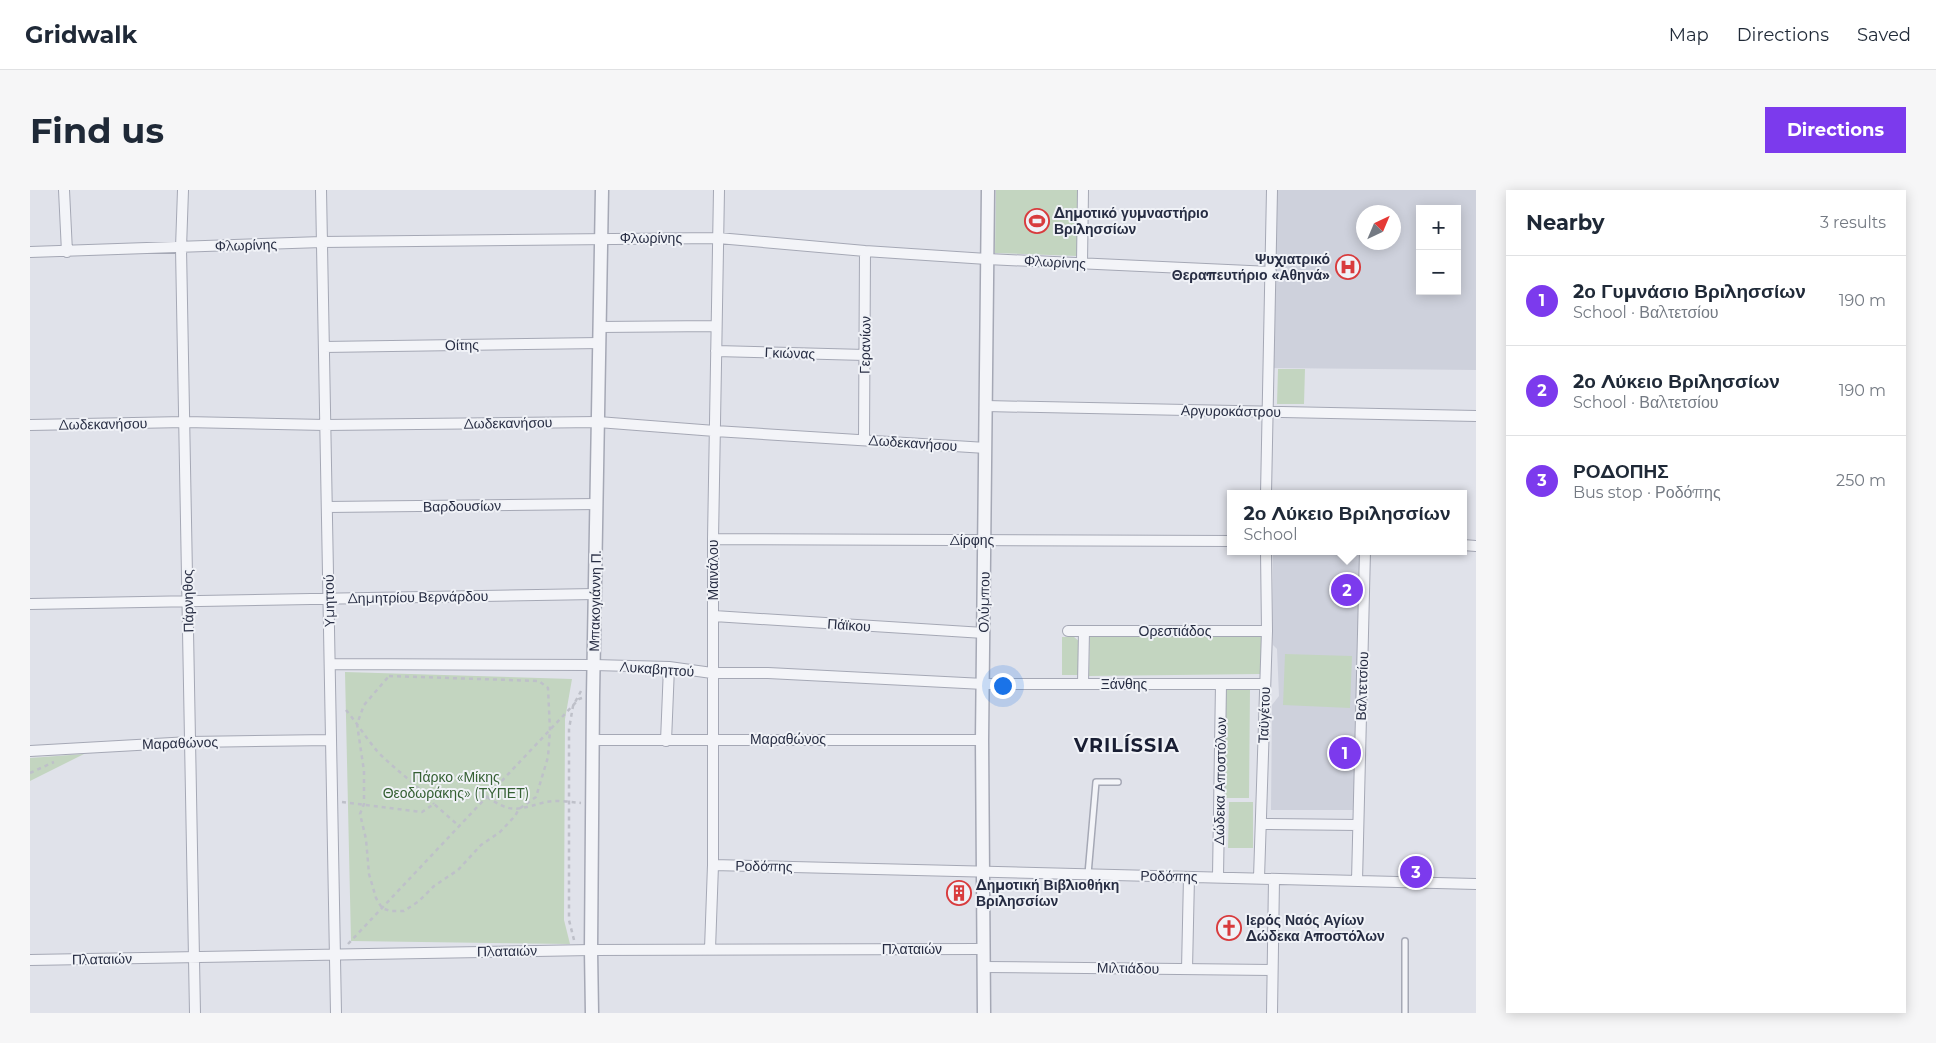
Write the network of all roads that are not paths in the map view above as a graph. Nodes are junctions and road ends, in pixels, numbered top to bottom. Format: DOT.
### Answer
graph roads {
  1 [pos="64,190"];
  2 [pos="183,190"];
  3 [pos="321,190"];
  4 [pos="602,190"];
  5 [pos="719,190"];
  6 [pos="988,190"];
  7 [pos="1083,190"];
  8 [pos="1272,190"];
  9 [pos="602,238"];
  10 [pos="718,238"];
  11 [pos="322,242"];
  12 [pos="182,248"];
  13 [pos="865,251"];
  14 [pos="30,252"];
  15 [pos="67,252"];
  16 [pos="988,259"];
  17 [pos="1082,264"];
  18 [pos="1270,272"];
  19 [pos="716,326"];
  20 [pos="600,327"];
  21 [pos="600,343"];
  22 [pos="324,347"];
  23 [pos="716,351"];
  24 [pos="865,355"];
  25 [pos="986,406"];
  26 [pos="1268,412"];
  27 [pos="1476,416"];
  28 [pos="185,422"];
  29 [pos="598,422"];
  30 [pos="325,424"];
  31 [pos="30,425"];
  32 [pos="715,431"];
  33 [pos="864,439"];
  34 [pos="986,448"];
  35 [pos="1266,490"];
  36 [pos="597,504"];
  37 [pos="327,507"];
  38 [pos="713,539"];
  39 [pos="985,540"];
  40 [pos="1227,541"];
  41 [pos="1266,555"];
  42 [pos="1366,555"];
  43 [pos="595,594"];
  44 [pos="328,599"];
  45 [pos="188,601"];
  46 [pos="30,604"];
  47 [pos="714,616"];
  48 [pos="1068,631"];
  49 [pos="1084,631"];
  50 [pos="1267,631"];
  51 [pos="984,633"];
  52 [pos="330,664"];
  53 [pos="594,665"];
  54 [pos="669,668"];
  55 [pos="712,673"];
  56 [pos="984,684"];
  57 [pos="1083,684"];
  58 [pos="1221,684"];
  59 [pos="1265,684"];
  60 [pos="713,739"];
  61 [pos="331,740"];
  62 [pos="593,740"];
  63 [pos="666,740"];
  64 [pos="982,740"];
  65 [pos="190,742"];
  66 [pos="30,751"];
  67 [pos="1118,782"];
  68 [pos="1261,824"];
  69 [pos="1358,825"];
  70 [pos="713,865"];
  71 [pos="982,872"];
  72 [pos="1088,874"];
  73 [pos="1189,876"];
  74 [pos="1218,877"];
  75 [pos="1259,878"];
  76 [pos="1274,879"];
  77 [pos="1357,881"];
  78 [pos="1476,884"];
  79 [pos="1405,941"];
  80 [pos="710,949"];
  81 [pos="983,949"];
  82 [pos="591,950"];
  83 [pos="335,954"];
  84 [pos="194,957"];
  85 [pos="30,960"];
  86 [pos="984,967"];
  87 [pos="1187,969"];
  88 [pos="1272,970"];
  89 [pos="195,1013"];
  90 [pos="336,1013"];
  91 [pos="592,1013"];
  92 [pos="984,1013"];
  93 [pos="1272,1013"];
  94 [pos="1404,1013"];
  1 -- 15 [label="street"];
  2 -- 12 [label="street, Πάρνηθος"];
  3 -- 11 [label="street, Υμηττού"];
  4 -- 9 [label="street, Μπακογιάννη Π."];
  5 -- 10 [label="street, Μαινάλου"];
  6 -- 16 [label="street, Ολύμπου"];
  7 -- 17 [label="street"];
  8 -- 18 [label="street"];
  9 -- 10 [label="street, Φλωρίνης"];
  9 -- 11 [label="street, Φλωρίνης"];
  9 -- 20 [label="street, Μπακογιάννη Π."];
  10 -- 13 [label="street, Φλωρίνης"];
  10 -- 19 [label="street, Μαινάλου"];
  11 -- 12 [label="street, Φλωρίνης"];
  11 -- 22 [label="street, Υμηττού"];
  12 -- 15 [label="street, Φλωρίνης"];
  12 -- 28 [label="street, Πάρνηθος"];
  13 -- 16 [label="street, Φλωρίνης"];
  13 -- 24 [label="street, Γερανίων"];
  14 -- 15 [label="street, Φλωρίνης"];
  16 -- 17 [label="street, Φλωρίνης"];
  16 -- 25 [label="street, Ολύμπου"];
  17 -- 18 [label="street, Φλωρίνης"];
  18 -- 26 [label="street"];
  19 -- 20 [label="street"];
  19 -- 23 [label="street, Μαινάλου"];
  20 -- 21 [label="street, Μπακογιάννη Π."];
  21 -- 22 [label="street, Οίτης"];
  21 -- 29 [label="street, Μπακογιάννη Π."];
  22 -- 30 [label="street, Υμηττού"];
  23 -- 24 [label="street, Γκιώνας"];
  23 -- 32 [label="street, Μαινάλου"];
  24 -- 33 [label="street, Γερανίων"];
  25 -- 26 [label="street, Αργυροκάστρου"];
  25 -- 34 [label="street, Ολύμπου"];
  26 -- 27 [label="street, Αργυροκάστρου"];
  26 -- 35 [label="street"];
  28 -- 30 [label="street, Δωδεκανήσου"];
  28 -- 31 [label="street, Δωδεκανήσου"];
  28 -- 45 [label="street, Πάρνηθος"];
  29 -- 30 [label="street, Δωδεκανήσου"];
  29 -- 32 [label="street, Δωδεκανήσου"];
  29 -- 36 [label="street, Μπακογιάννη Π."];
  30 -- 37 [label="street, Υμηττού"];
  32 -- 33 [label="street, Δωδεκανήσου"];
  32 -- 38 [label="street, Μαινάλου"];
  33 -- 34 [label="street, Δωδεκανήσου"];
  34 -- 39 [label="street, Ολύμπου"];
  36 -- 37 [label="street, Βαρδουσίων"];
  36 -- 43 [label="street, Μπακογιάννη Π."];
  37 -- 44 [label="street, Υμηττού"];
  38 -- 39 [label="street, Δίρφης"];
  38 -- 47 [label="street, Μαινάλου"];
  39 -- 40 [label="street, Δίρφης"];
  39 -- 51 [label="street, Ολύμπου"];
  41 -- 50 [label="street, Ταϋγέτου"];
  42 -- 69 [label="street, Βαλτετσίου"];
  43 -- 44 [label="street, Δημητρίου Βερνάρδου"];
  43 -- 53 [label="street, Μπακογιάννη Π."];
  44 -- 45 [label="street, Δημητρίου Βερνάρδου"];
  44 -- 52 [label="street, Υμηττού"];
  45 -- 46 [label="street, Δημητρίου Βερνάρδου"];
  45 -- 65 [label="street, Πάρνηθος"];
  47 -- 51 [label="street, Πάϊκου"];
  47 -- 55 [label="street, Μαινάλου"];
  48 -- 49 [label="street, Ορεστιάδος"];
  49 -- 50 [label="street, Ορεστιάδος"];
  49 -- 57 [label="street"];
  50 -- 59 [label="street, Ταϋγέτου"];
  51 -- 56 [label="street, Ολύμπου"];
  52 -- 53 [label="street, Λυκαβηττού"];
  52 -- 61 [label="street, Υμηττού"];
  53 -- 54 [label="street, Λυκαβηττού"];
  53 -- 62 [label="street, Μπακογιάννη Π."];
  54 -- 55 [label="street, Λυκαβηττού"];
  54 -- 63 [label="street"];
  55 -- 56 [label="street, Λυκαβηττού"];
  55 -- 60 [label="street, Μαινάλου"];
  56 -- 57 [label="street, Ξάνθης"];
  56 -- 64 [label="street, Ολύμπου"];
  57 -- 58 [label="street, Ξάνθης"];
  58 -- 59 [label="street, Ξάνθης"];
  58 -- 74 [label="street, Δώδεκα Αποστόλων"];
  59 -- 68 [label="street, Ταϋγέτου"];
  60 -- 63 [label="street, Μαραθώνος"];
  60 -- 64 [label="street, Μαραθώνος"];
  60 -- 70 [label="street, Μαινάλου"];
  61 -- 65 [label="street, Μαραθώνος"];
  61 -- 83 [label="street, Υμηττού"];
  62 -- 63 [label="street, Μαραθώνος"];
  62 -- 82 [label="street, Μπακογιάννη Π."];
  64 -- 71 [label="street, Ολύμπου"];
  65 -- 66 [label="street, Μαραθώνος"];
  65 -- 84 [label="street, Πάρνηθος"];
  67 -- 72 [label="lane"];
  68 -- 69 [label="street"];
  68 -- 75 [label="street, Ταϋγέτου"];
  69 -- 77 [label="street, Βαλτετσίου"];
  70 -- 71 [label="street, Ροδόπης"];
  70 -- 80 [label="street, Μαινάλου"];
  71 -- 72 [label="street, Ροδόπης"];
  71 -- 81 [label="street, Ολύμπου"];
  72 -- 73 [label="street, Ροδόπης"];
  73 -- 74 [label="street, Ροδόπης"];
  73 -- 87 [label="street"];
  74 -- 75 [label="street, Ροδόπης"];
  75 -- 76 [label="street, Ροδόπης"];
  76 -- 77 [label="street, Ροδόπης"];
  76 -- 88 [label="street"];
  77 -- 78 [label="street, Ροδόπης"];
  79 -- 94 [label="lane"];
  80 -- 81 [label="street, Πλαταιών"];
  80 -- 82 [label="street, Πλαταιών"];
  81 -- 86 [label="street, Ολύμπου"];
  82 -- 83 [label="street, Πλαταιών"];
  82 -- 91 [label="street, Μπακογιάννη Π."];
  83 -- 84 [label="street, Πλαταιών"];
  83 -- 90 [label="street, Υμηττού"];
  84 -- 85 [label="street, Πλαταιών"];
  84 -- 89 [label="street, Πάρνηθος"];
  86 -- 87 [label="street, Μιλτιάδου"];
  86 -- 92 [label="street, Ολύμπου"];
  87 -- 88 [label="street, Μιλτιάδου"];
  88 -- 93 [label="street"];
}
